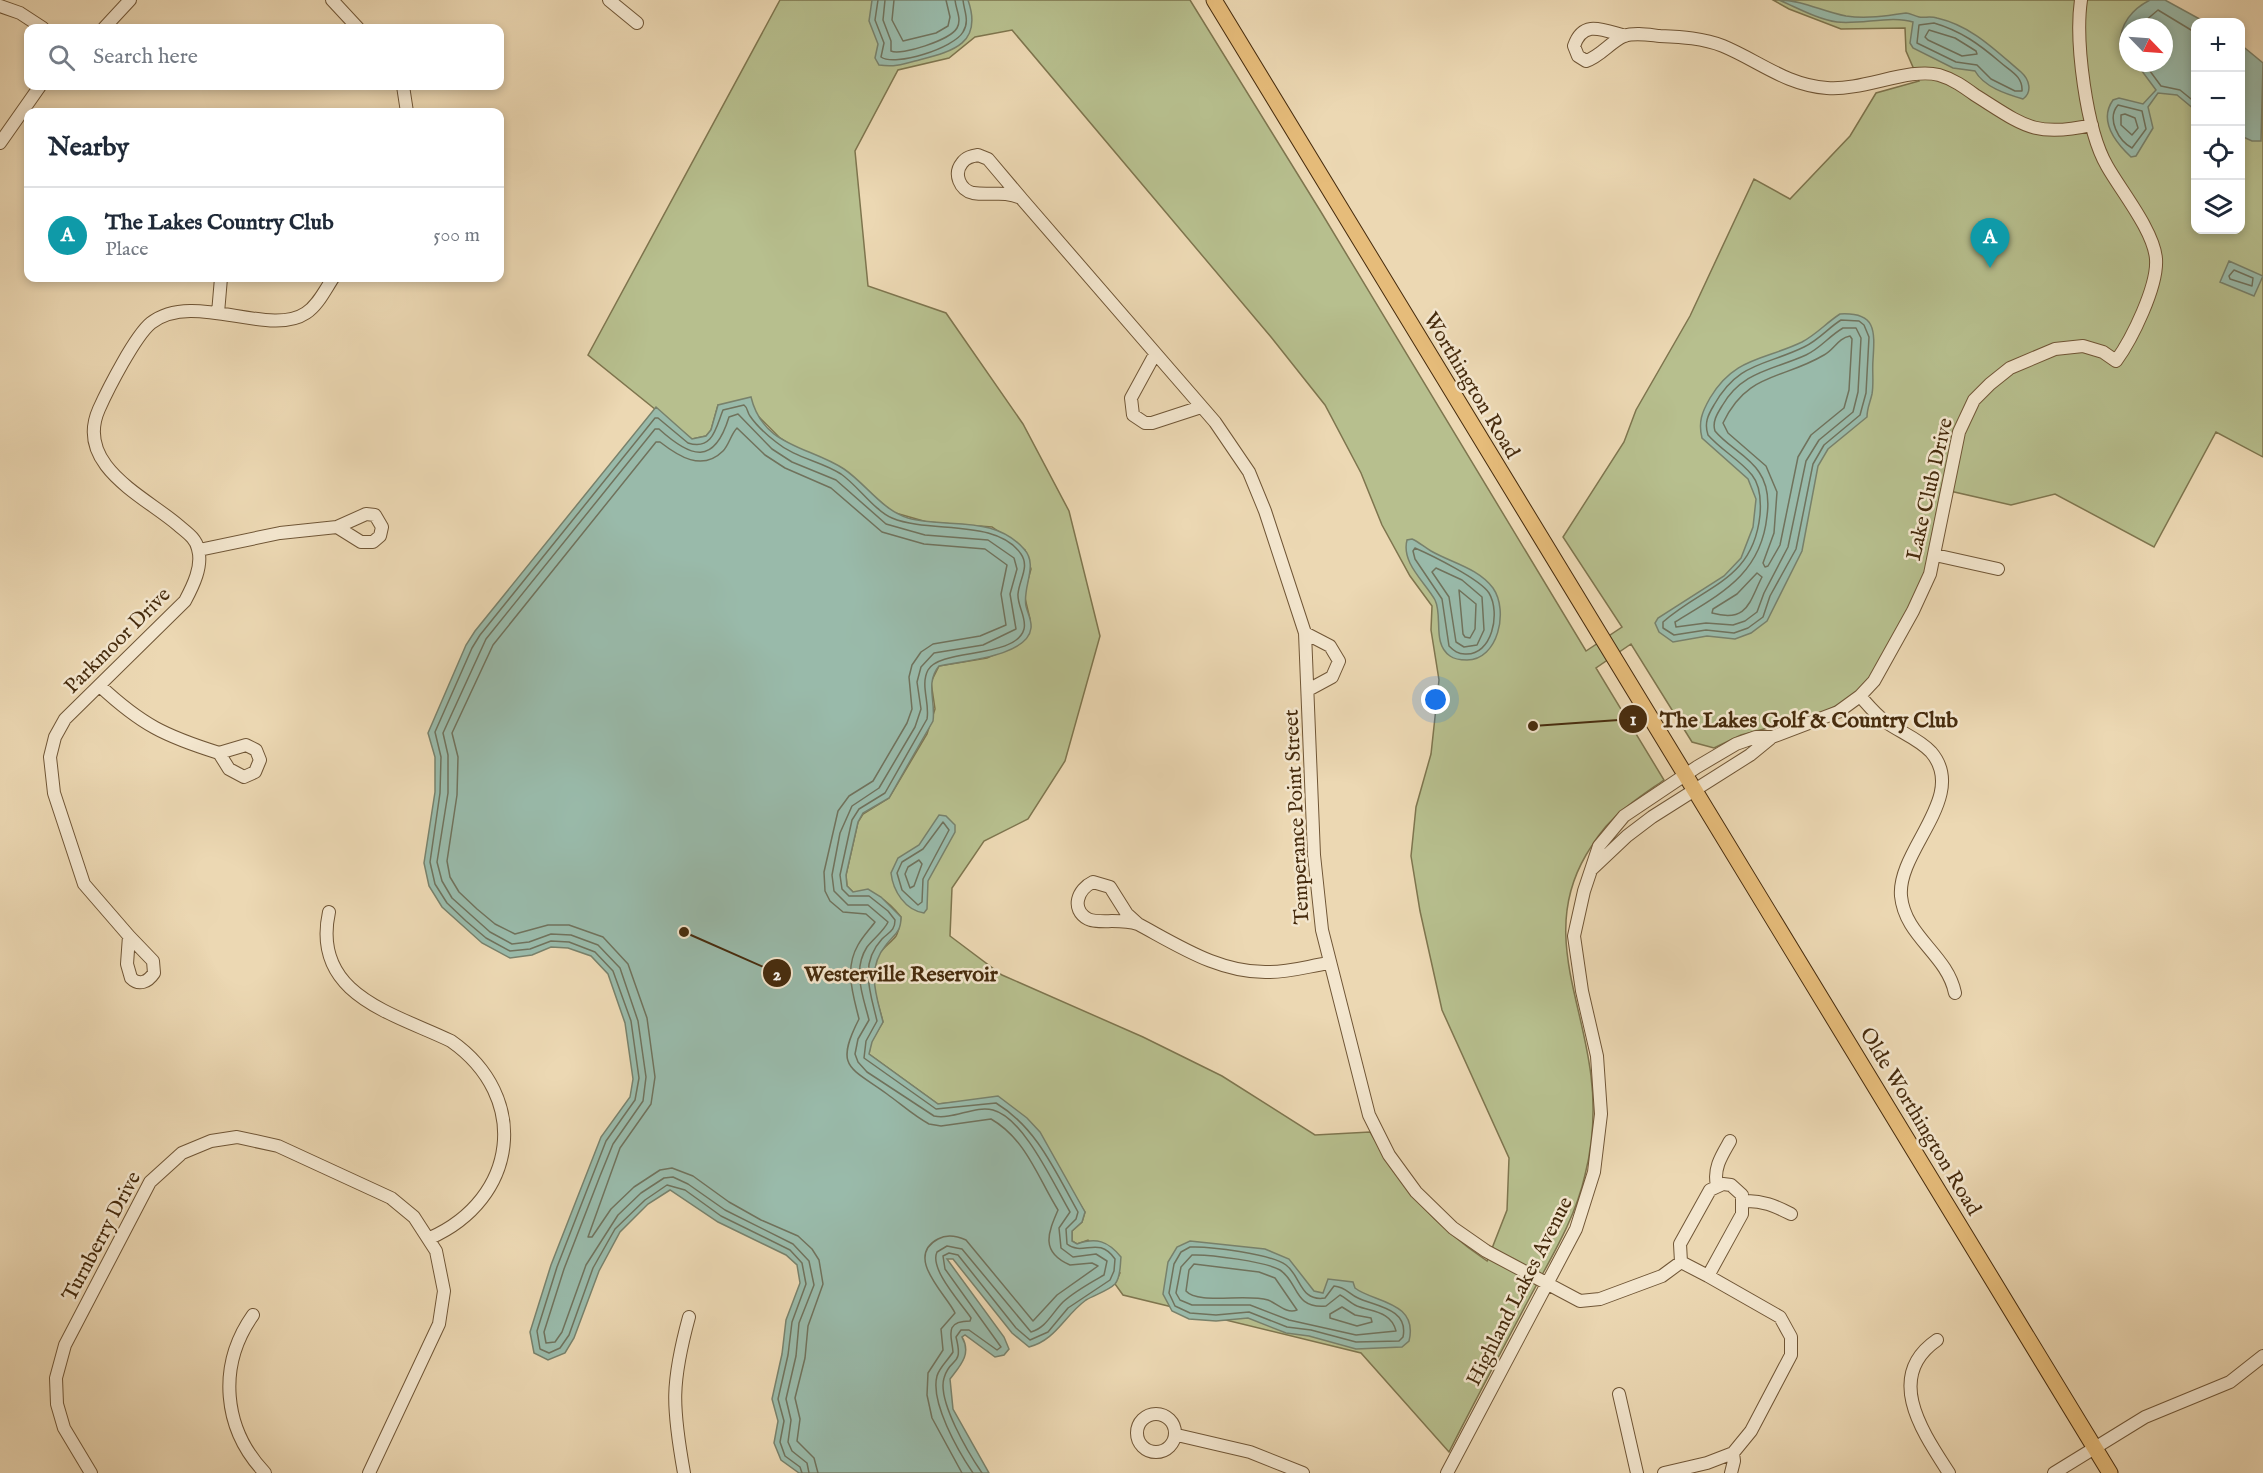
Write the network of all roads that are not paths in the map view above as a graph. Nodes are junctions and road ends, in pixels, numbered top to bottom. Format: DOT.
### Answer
graph roads {
  1 [pos="130,0"];
  2 [pos="332,0"];
  3 [pos="609,0"];
  4 [pos="1214,0"];
  5 [pos="2081,0"];
  6 [pos="0,6"];
  7 [pos="637,23"];
  8 [pos="37,24"];
  9 [pos="108,24"];
  10 [pos="354,24"];
  11 [pos="1625,36"];
  12 [pos="37,90"];
  13 [pos="404,90"];
  14 [pos="25,108"];
  15 [pos="406,108"];
  16 [pos="24,109"];
  17 [pos="2092,125"];
  18 [pos="0,143"];
  19 [pos="1021,198"];
  20 [pos="221,282"];
  21 [pos="330,282"];
  22 [pos="218,313"];
  23 [pos="1155,354"];
  24 [pos="1201,406"];
  25 [pos="337,527"];
  26 [pos="199,550"];
  27 [pos="1935,555"];
  28 [pos="1998,569"];
  29 [pos="1305,633"];
  30 [pos="100,686"];
  31 [pos="1308,690"];
  32 [pos="1860,696"];
  33 [pos="1772,737"];
  34 [pos="219,753"];
  35 [pos="1686,774"];
  36 [pos="1695,792"];
  37 [pos="1591,870"];
  38 [pos="329,912"];
  39 [pos="1138,924"];
  40 [pos="129,936"];
  41 [pos="1329,963"];
  42 [pos="1955,993"];
  43 [pos="1730,1140"];
  44 [pos="1717,1185"];
  45 [pos="1744,1201"];
  46 [pos="1791,1215"];
  47 [pos="430,1238"];
  48 [pos="1681,1262"];
  49 [pos="1708,1276"];
  50 [pos="1547,1285"];
  51 [pos="253,1315"];
  52 [pos="689,1317"];
  53 [pos="1937,1340"];
  54 [pos="2263,1356"];
  55 [pos="1619,1394"];
  56 [pos="1177,1436"];
  57 [pos="2095,1448"];
  58 [pos="1733,1453"];
  59 [pos="1689,1470"];
  60 [pos="91,1473"];
  61 [pos="265,1473"];
  62 [pos="369,1473"];
  63 [pos="684,1473"];
  64 [pos="1303,1473"];
  65 [pos="1448,1473"];
  66 [pos="1637,1473"];
  67 [pos="1664,1473"];
  68 [pos="1731,1473"];
  69 [pos="1950,1473"];
  70 [pos="2054,1473"];
  71 [pos="2110,1473"];
  1 -- 9 [label="street"];
  2 -- 10 [label="street"];
  3 -- 7 [label="street"];
  4 -- 35 [label="main road, Worthington Road"];
  5 -- 17 [label="street, Lake Club Drive"];
  6 -- 8 [label="street"];
  11 -- 17 [label="street"];
  12 -- 14 [label="street"];
  13 -- 15 [label="street"];
  16 -- 18 [label="street"];
  17 -- 27 [label="street, Lake Club Drive"];
  19 -- 19 [label="street, Temperance Point Street"];
  19 -- 23 [label="street, Temperance Point Street"];
  20 -- 22 [label="street"];
  21 -- 22 [label="street"];
  22 -- 26 [label="street"];
  23 -- 24 [label="street, Temperance Point Street"];
  23 -- 24 [label="street"];
  24 -- 29 [label="street, Temperance Point Street"];
  25 -- 26 [label="street"];
  26 -- 30 [label="street, Parkmoor Drive"];
  27 -- 28 [label="street"];
  27 -- 32 [label="street, Lake Club Drive"];
  29 -- 31 [label="street, Temperance Point Street"];
  29 -- 31 [label="street, Temperance Point Street"];
  30 -- 34 [label="street"];
  30 -- 40 [label="street, Parkmoor Drive"];
  31 -- 41 [label="street, Temperance Point Street"];
  32 -- 33 [label="street, Lake Club Drive"];
  32 -- 42 [label="street"];
  33 -- 35 [label="street, Highland Lakes Avenue"];
  33 -- 36 [label="street, Highland Lakes Avenue"];
  35 -- 36 [label="main road, Worthington Road"];
  35 -- 37 [label="street, Highland Lakes Avenue"];
  36 -- 37 [label="street, Highland Lakes Avenue"];
  36 -- 57 [label="main road, Olde Worthington Road"];
  37 -- 50 [label="street, Highland Lakes Avenue"];
  38 -- 47 [label="street"];
  39 -- 39 [label="street"];
  39 -- 41 [label="street"];
  41 -- 50 [label="street, Temperance Point Street"];
  43 -- 44 [label="street"];
  44 -- 45 [label="street"];
  44 -- 48 [label="street"];
  45 -- 46 [label="street"];
  45 -- 49 [label="street"];
  47 -- 60 [label="street, Turnberry Drive"];
  47 -- 62 [label="street, Turnberry Drive"];
  48 -- 49 [label="street"];
  48 -- 50 [label="street, Temperance Point Street"];
  49 -- 58 [label="street"];
  50 -- 65 [label="street, Highland Lakes Avenue"];
  51 -- 61 [label="street"];
  52 -- 63 [label="street"];
  53 -- 69 [label="street"];
  54 -- 57 [label="street"];
  55 -- 66 [label="street"];
  56 -- 64 [label="street"];
  57 -- 70 [label="street"];
  57 -- 71 [label="main road, Olde Worthington Road"];
  58 -- 59 [label="street"];
  58 -- 68 [label="street"];
  59 -- 67 [label="street"];
}
